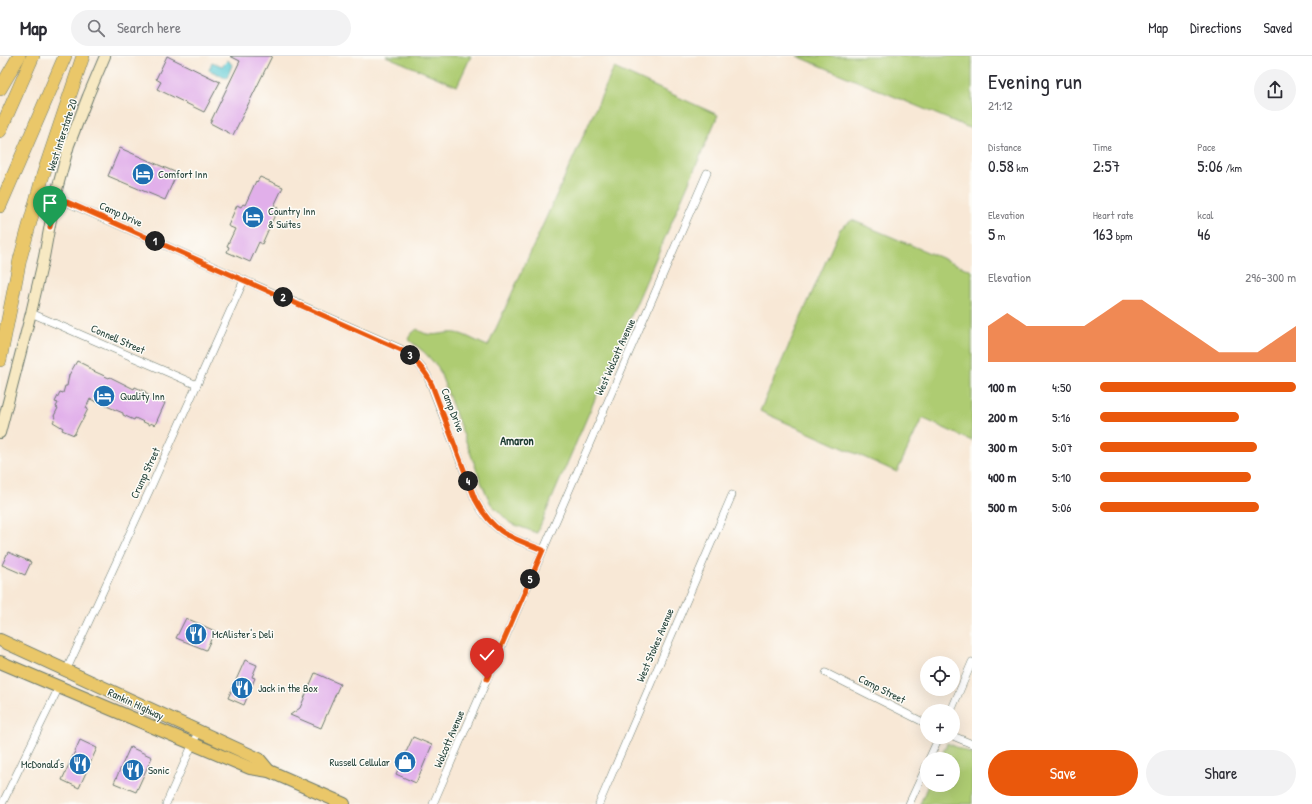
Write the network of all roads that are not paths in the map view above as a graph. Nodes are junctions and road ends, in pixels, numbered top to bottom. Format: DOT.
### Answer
graph roads {
  1 [pos="19,56"];
  2 [pos="33,56"];
  3 [pos="65,56"];
  4 [pos="83,56"];
  5 [pos="105,56"];
  6 [pos="0,89"];
  7 [pos="0,131"];
  8 [pos="707,173"];
  9 [pos="56,197"];
  10 [pos="0,206"];
  11 [pos="243,281"];
  12 [pos="31,313"];
  13 [pos="0,360"];
  14 [pos="197,385"];
  15 [pos="0,433"];
  16 [pos="732,495"];
  17 [pos="543,550"];
  18 [pos="0,640"];
  19 [pos="0,657"];
  20 [pos="0,662"];
  21 [pos="972,662"];
  22 [pos="66,671"];
  23 [pos="826,672"];
  24 [pos="59,687"];
  25 [pos="954,704"];
  26 [pos="140,705"];
  27 [pos="920,720"];
  28 [pos="198,732"];
  29 [pos="960,739"];
  30 [pos="193,743"];
  31 [pos="972,744"];
  32 [pos="269,771"];
  33 [pos="920,780"];
  34 [pos="2,804"];
  35 [pos="166,804"];
  36 [pos="342,804"];
  37 [pos="433,804"];
  38 [pos="599,804"];
  39 [pos="909,804"];
  1 -- 6 [label="highway"];
  2 -- 7 [label="highway"];
  3 -- 10 [label="highway"];
  4 -- 13 [label="highway"];
  5 -- 9 [label="main road, West Interstate 20"];
  8 -- 17 [label="street, West Wolcott Avenue"];
  9 -- 11 [label="street, Camp Drive"];
  9 -- 12 [label="main road, West Interstate 20"];
  11 -- 14 [label="street, Crump Street"];
  11 -- 17 [label="street, Camp Drive"];
  12 -- 14 [label="street, Connell Street"];
  12 -- 15 [label="main road, West Interstate 20"];
  14 -- 22 [label="street, Crump Street"];
  16 -- 38 [label="street, West Stokes Avenue"];
  17 -- 37 [label="street, Wolcott Avenue"];
  18 -- 22 [label="highway, Rankin Highway"];
  19 -- 22 [label="highway"];
  20 -- 24 [label="highway, Rankin Highway"];
  21 -- 25 [label="street"];
  22 -- 26 [label="highway, Rankin Highway"];
  23 -- 27 [label="street, Camp Street"];
  24 -- 26 [label="highway"];
  24 -- 30 [label="highway, Rankin Highway"];
  24 -- 34 [label="street"];
  26 -- 28 [label="highway, Rankin Highway"];
  28 -- 30 [label="street"];
  28 -- 32 [label="highway, Rankin Highway"];
  29 -- 31 [label="street"];
  30 -- 32 [label="highway, Rankin Highway"];
  30 -- 35 [label="street"];
  32 -- 36 [label="highway, Rankin Highway"];
  33 -- 39 [label="street"];
}
